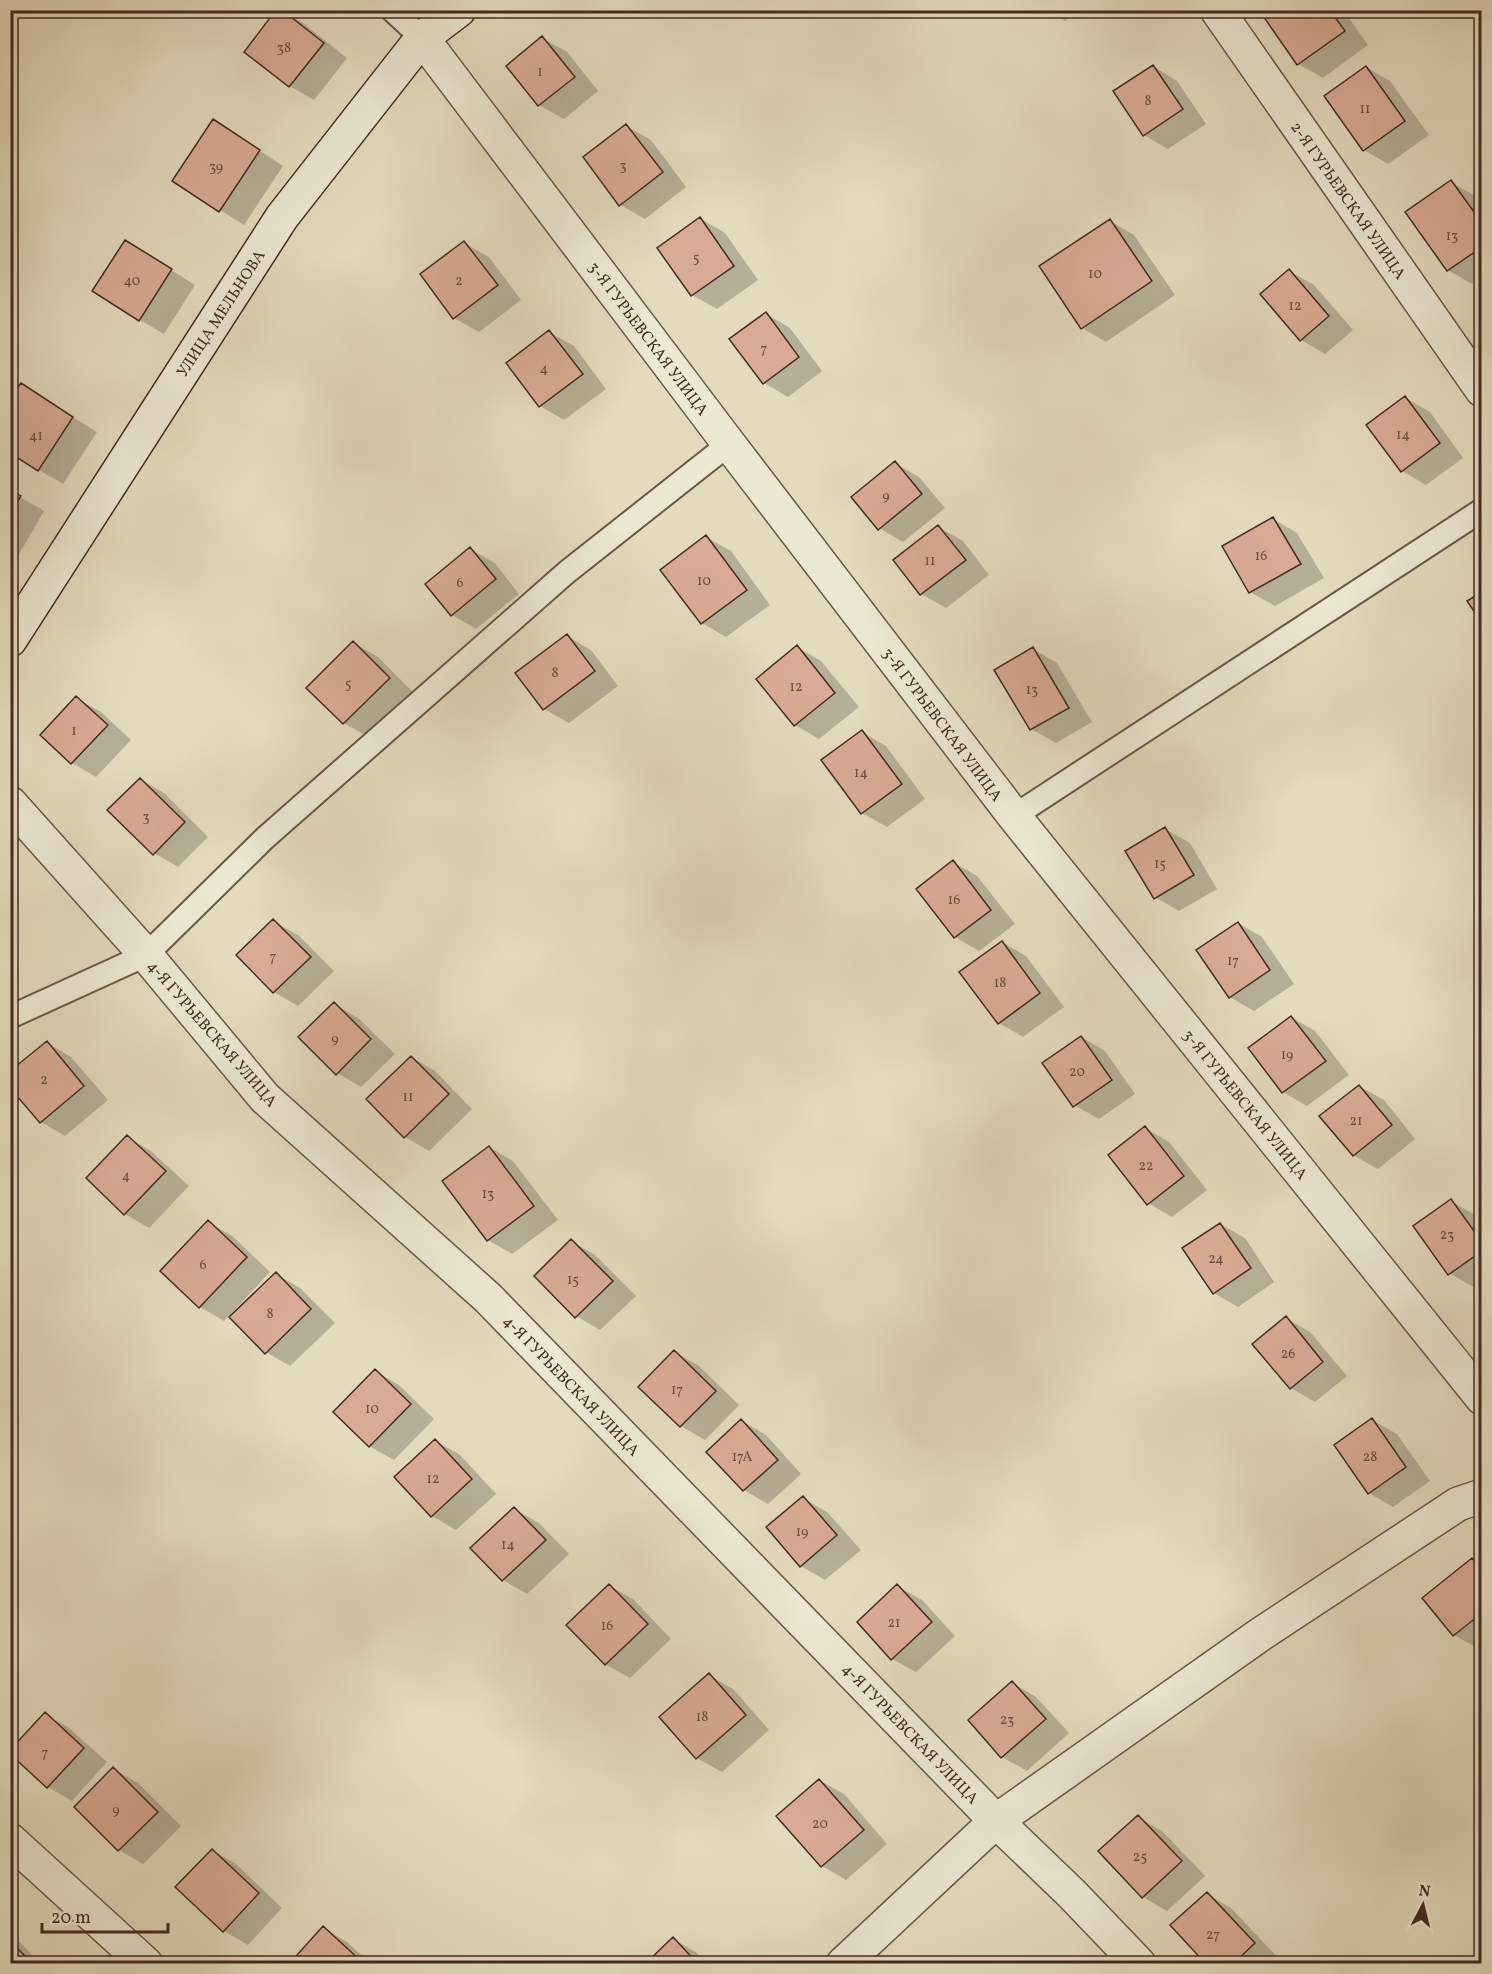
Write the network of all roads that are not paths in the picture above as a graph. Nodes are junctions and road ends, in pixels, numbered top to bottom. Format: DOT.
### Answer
graph roads {
  1 [pos="392,10"];
  2 [pos="459,10"];
  3 [pos="1217,10"];
  4 [pos="422,38"];
  5 [pos="1482,390"];
  6 [pos="729,444"];
  7 [pos="1482,510"];
  8 [pos="10,640"];
  9 [pos="10,803"];
  10 [pos="1014,816"];
  11 [pos="146,955"];
  12 [pos="10,1017"];
  13 [pos="1482,1398"];
  14 [pos="1482,1496"];
  15 [pos="996,1821"];
  16 [pos="10,1840"];
  17 [pos="146,1964"];
  18 [pos="843,1964"];
  19 [pos="1139,1964"];
  1 -- 4 [label="lane"];
  2 -- 4 [label="street, УЛИЦА МЕЛЬНОВА"];
  3 -- 5 [label="street, 2-Я ГУРЬЕВСКАЯ УЛИЦА"];
  4 -- 6 [label="street, 3-Я ГУРЬЕВСКАЯ УЛИЦА"];
  4 -- 8 [label="street, УЛИЦА МЕЛЬНОВА"];
  6 -- 10 [label="street, 3-Я ГУРЬЕВСКАЯ УЛИЦА"];
  6 -- 11 [label="lane"];
  7 -- 10 [label="lane"];
  9 -- 11 [label="street, 4-Я ГУРЬЕВСКАЯ УЛИЦА"];
  10 -- 13 [label="street, 3-Я ГУРЬЕВСКАЯ УЛИЦА"];
  11 -- 12 [label="lane"];
  11 -- 15 [label="street, 4-Я ГУРЬЕВСКАЯ УЛИЦА"];
  14 -- 15 [label="street"];
  15 -- 18 [label="street"];
  15 -- 19 [label="street, 4-Я ГУРЬЕВСКАЯ УЛИЦА"];
  16 -- 17 [label="street"];
}
